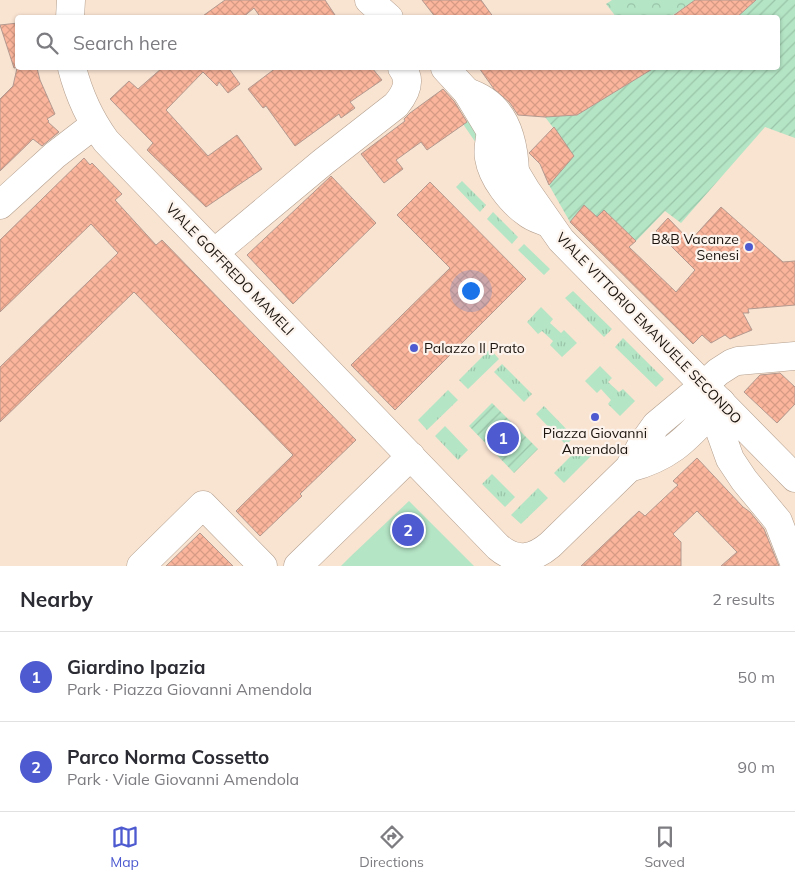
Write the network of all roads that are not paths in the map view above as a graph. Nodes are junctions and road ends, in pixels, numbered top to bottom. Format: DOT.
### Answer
graph roads {
  1 [pos="70,0"];
  2 [pos="368,0"];
  3 [pos="70,15"];
  4 [pos="366,15"];
  5 [pos="386,15"];
  6 [pos="73,70"];
  7 [pos="403,70"];
  8 [pos="447,70"];
  9 [pos="467,92"];
  10 [pos="94,125"];
  11 [pos="491,131"];
  12 [pos="515,173"];
  13 [pos="0,205"];
  14 [pos="548,224"];
  15 [pos="214,253"];
  16 [pos="795,356"];
  17 [pos="712,400"];
  18 [pos="411,456"];
  19 [pos="795,478"];
  20 [pos="795,565"];
  21 [pos="141,566"];
  22 [pos="264,566"];
  23 [pos="298,566"];
  1 -- 3 [label="street"];
  2 -- 4 [label="street"];
  2 -- 5 [label="street"];
  6 -- 10 [label="street, VIALE GOFFREDO MAMELI"];
  7 -- 15 [label="street"];
  8 -- 9 [label="street"];
  9 -- 11 [label="street, VIALE VITTORIO EMANUELE SECONDO"];
  9 -- 12 [label="street"];
  10 -- 13 [label="street"];
  10 -- 15 [label="street, VIALE GOFFREDO MAMELI"];
  11 -- 12 [label="street, VIALE VITTORIO EMANUELE SECONDO"];
  11 -- 14 [label="street"];
  12 -- 14 [label="street, VIALE VITTORIO EMANUELE SECONDO"];
  14 -- 17 [label="street, VIALE VITTORIO EMANUELE SECONDO"];
  15 -- 18 [label="street, VIALE GOFFREDO MAMELI"];
  16 -- 17 [label="street"];
  17 -- 18 [label="street"];
  17 -- 19 [label="street, VIALE VITTORIO EMANUELE SECONDO"];
  17 -- 20 [label="street"];
  18 -- 23 [label="street"];
  21 -- 22 [label="street"];
}
